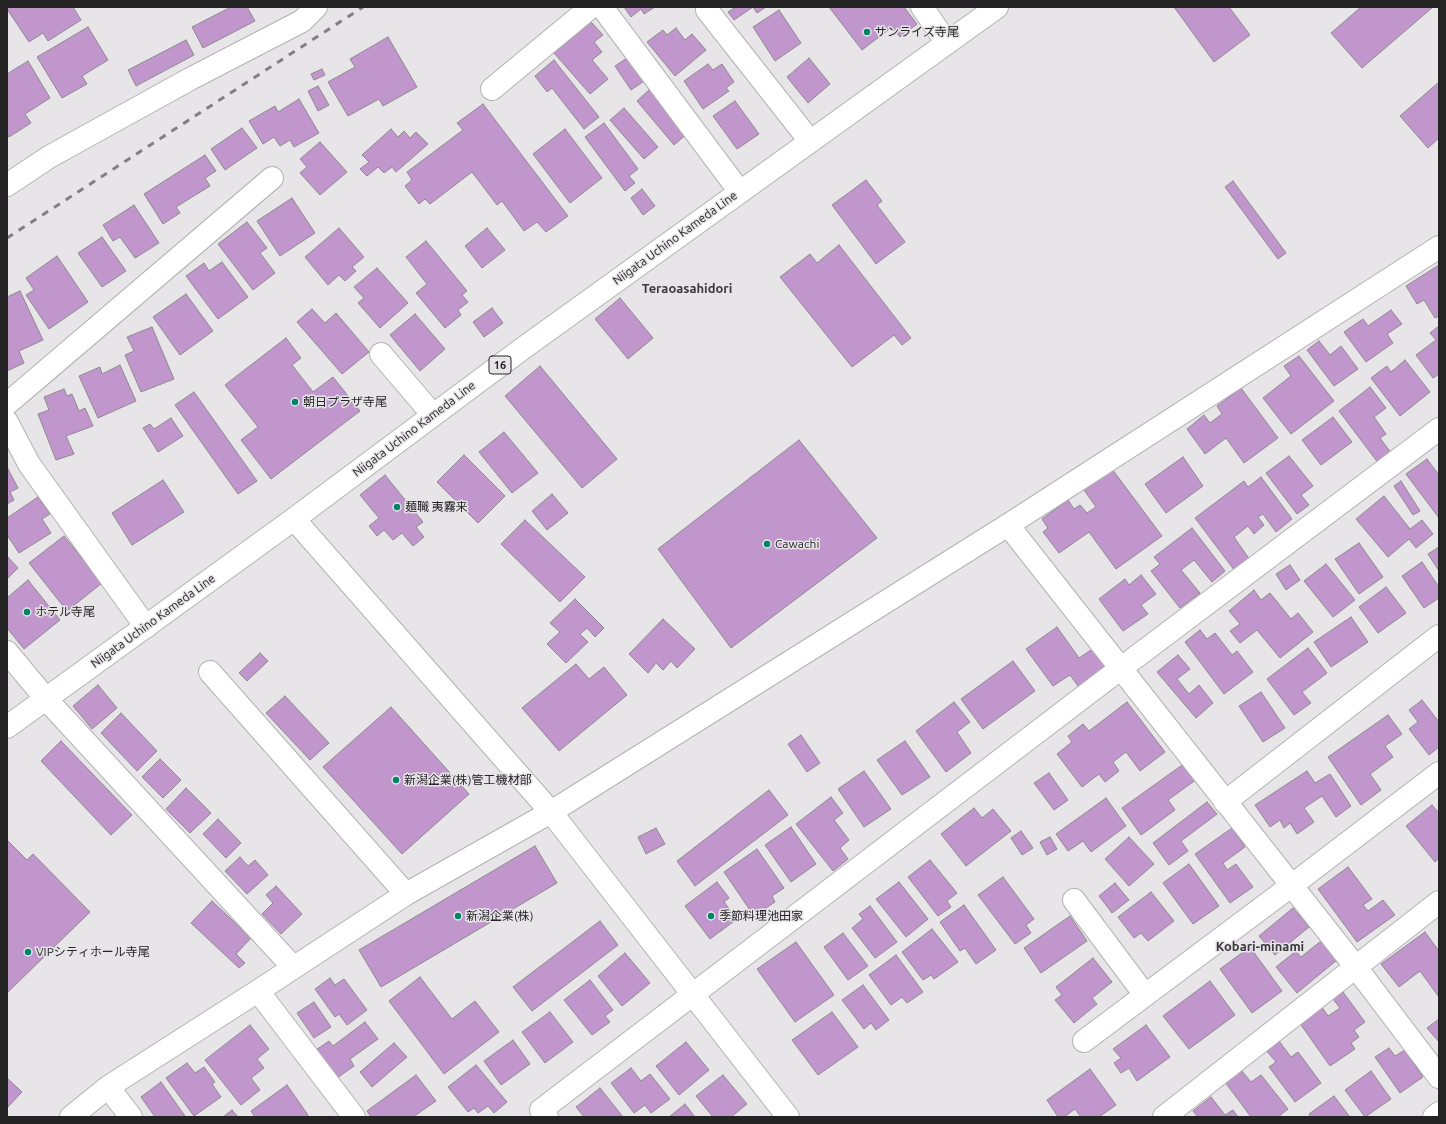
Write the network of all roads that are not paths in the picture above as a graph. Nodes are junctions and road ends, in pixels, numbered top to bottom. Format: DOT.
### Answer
graph roads {
  1 [pos="316,7"];
  2 [pos="590,7"];
  3 [pos="602,7"];
  4 [pos="922,7"];
  5 [pos="997,7"];
  6 [pos="707,10"];
  7 [pos="947,43"];
  8 [pos="492,89"];
  9 [pos="810,141"];
  10 [pos="272,178"];
  11 [pos="7,185"];
  12 [pos="740,192"];
  13 [pos="1439,247"];
  14 [pos="381,354"];
  15 [pos="7,404"];
  16 [pos="433,415"];
  17 [pos="7,422"];
  18 [pos="1439,429"];
  19 [pos="294,519"];
  20 [pos="1008,525"];
  21 [pos="146,627"];
  22 [pos="1439,636"];
  23 [pos="7,652"];
  24 [pos="1120,669"];
  25 [pos="210,672"];
  26 [pos="46,699"];
  27 [pos="7,727"];
  28 [pos="1439,773"];
  29 [pos="1225,802"];
  30 [pos="552,812"];
  31 [pos="1291,886"];
  32 [pos="406,894"];
  33 [pos="1074,900"];
  34 [pos="1439,902"];
  35 [pos="1356,966"];
  36 [pos="293,967"];
  37 [pos="258,991"];
  38 [pos="693,995"];
  39 [pos="1145,995"];
  40 [pos="1084,1041"];
  41 [pos="1439,1077"];
  42 [pos="108,1087"];
  43 [pos="1439,1113"];
  44 [pos="70,1117"];
  45 [pos="130,1117"];
  46 [pos="354,1117"];
  47 [pos="547,1117"];
  48 [pos="788,1117"];
  49 [pos="1164,1117"];
  50 [pos="1434,1117"];
  1 -- 11 [label="street"];
  2 -- 8 [label="street"];
  3 -- 12 [label="street"];
  4 -- 7 [label="street"];
  5 -- 7 [label="street, Niigata Uchino Kameda Line / 16"];
  6 -- 9 [label="street"];
  7 -- 9 [label="street, Niigata Uchino Kameda Line / 16"];
  9 -- 12 [label="street, Niigata Uchino Kameda Line / 16"];
  10 -- 15 [label="street"];
  12 -- 16 [label="street, Niigata Uchino Kameda Line / 16"];
  13 -- 20 [label="street"];
  14 -- 16 [label="street"];
  16 -- 19 [label="street, Niigata Uchino Kameda Line / 16"];
  17 -- 21 [label="street"];
  18 -- 24 [label="street"];
  19 -- 21 [label="street, Niigata Uchino Kameda Line / 16"];
  19 -- 30 [label="street"];
  20 -- 24 [label="street"];
  20 -- 30 [label="street"];
  21 -- 26 [label="street, Niigata Uchino Kameda Line / 16"];
  22 -- 29 [label="street"];
  23 -- 26 [label="street"];
  24 -- 29 [label="street"];
  24 -- 38 [label="street"];
  25 -- 32 [label="street"];
  26 -- 27 [label="street, Niigata Uchino Kameda Line / 16"];
  26 -- 36 [label="street"];
  28 -- 31 [label="street"];
  29 -- 31 [label="street"];
  30 -- 32 [label="street"];
  30 -- 38 [label="street"];
  31 -- 35 [label="street"];
  31 -- 39 [label="street"];
  32 -- 36 [label="street"];
  33 -- 39 [label="street"];
  34 -- 35 [label="street"];
  35 -- 41 [label="street"];
  35 -- 49 [label="street"];
  36 -- 37 [label="street"];
  37 -- 42 [label="street"];
  37 -- 46 [label="street"];
  38 -- 47 [label="street"];
  38 -- 48 [label="street"];
  39 -- 40 [label="street"];
  42 -- 44 [label="street"];
  42 -- 45 [label="street"];
  43 -- 50 [label="street"];
}
